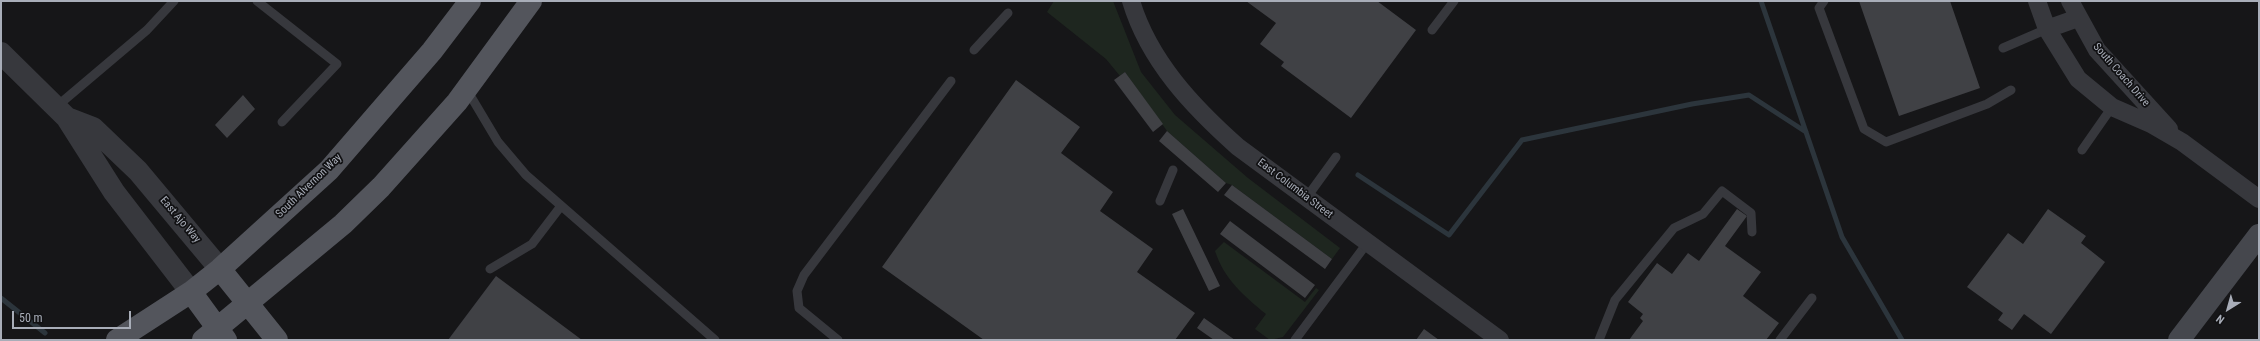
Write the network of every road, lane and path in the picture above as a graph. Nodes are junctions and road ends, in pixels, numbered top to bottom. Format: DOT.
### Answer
graph roads {
  1 [pos="174,1"];
  2 [pos="258,1"];
  3 [pos="470,1"];
  4 [pos="531,1"];
  5 [pos="1131,1"];
  6 [pos="1454,1"];
  7 [pos="1824,1"];
  8 [pos="2037,1"];
  9 [pos="2071,1"];
  10 [pos="1008,13"];
  11 [pos="2078,18"];
  12 [pos="2047,29"];
  13 [pos="1432,30"];
  14 [pos="2003,48"];
  15 [pos="974,50"];
  16 [pos="1,53"];
  17 [pos="951,81"];
  18 [pos="466,89"];
  19 [pos="2011,90"];
  20 [pos="2112,107"];
  21 [pos="61,113"];
  22 [pos="282,122"];
  23 [pos="2182,142"];
  24 [pos="2082,150"];
  25 [pos="1336,157"];
  26 [pos="1173,170"];
  27 [pos="1307,197"];
  28 [pos="2259,199"];
  29 [pos="1160,201"];
  30 [pos="561,206"];
  31 [pos="1752,232"];
  32 [pos="2259,235"];
  33 [pos="1368,242"];
  34 [pos="220,268"];
  35 [pos="490,269"];
  36 [pos="191,292"];
  37 [pos="1812,298"];
  38 [pos="248,305"];
  39 [pos="216,336"];
  40 [pos="118,340"];
  41 [pos="277,340"];
  42 [pos="715,340"];
  43 [pos="838,340"];
  44 [pos="1296,340"];
  45 [pos="1500,340"];
  46 [pos="1599,340"];
  47 [pos="1780,340"];
  48 [pos="2179,340"];
  1 -- 21 [label="lane"];
  2 -- 22 [label="lane"];
  3 -- 34 [label="main road, South Alvernon Way"];
  4 -- 18 [label="main road"];
  5 -- 27 [label="street, East Columbia Street"];
  6 -- 13 [label="lane"];
  7 -- 19 [label="lane"];
  8 -- 12 [label="street, South Coach Drive"];
  9 -- 11 [label="street, South Coach Drive"];
  10 -- 15 [label="lane"];
  11 -- 12 [label="street"];
  11 -- 23 [label="street, South Coach Drive"];
  12 -- 14 [label="lane"];
  12 -- 20 [label="street, South Coach Drive"];
  16 -- 21 [label="street, East Ajo Way"];
  17 -- 43 [label="lane"];
  18 -- 30 [label="lane"];
  18 -- 38 [label="main road"];
  20 -- 23 [label="street, South Coach Drive"];
  20 -- 24 [label="lane"];
  21 -- 34 [label="street, East Ajo Way"];
  21 -- 36 [label="street, East Ajo Way"];
  23 -- 28 [label="street, South Coach Drive"];
  25 -- 27 [label="lane"];
  26 -- 29 [label="lane"];
  27 -- 33 [label="street, East Columbia Street"];
  30 -- 35 [label="lane"];
  30 -- 42 [label="lane"];
  31 -- 46 [label="lane"];
  32 -- 48 [label="main road"];
  33 -- 44 [label="lane"];
  33 -- 45 [label="street, East Columbia Street"];
  34 -- 36 [label="main road, South Alvernon Way"];
  34 -- 38 [label="main road, East Ajo Way"];
  36 -- 39 [label="main road, East Ajo Way"];
  36 -- 40 [label="main road, South Alvernon Way"];
  37 -- 47 [label="lane"];
  38 -- 39 [label="main road"];
  38 -- 41 [label="main road, East Ajo Way"];
}
